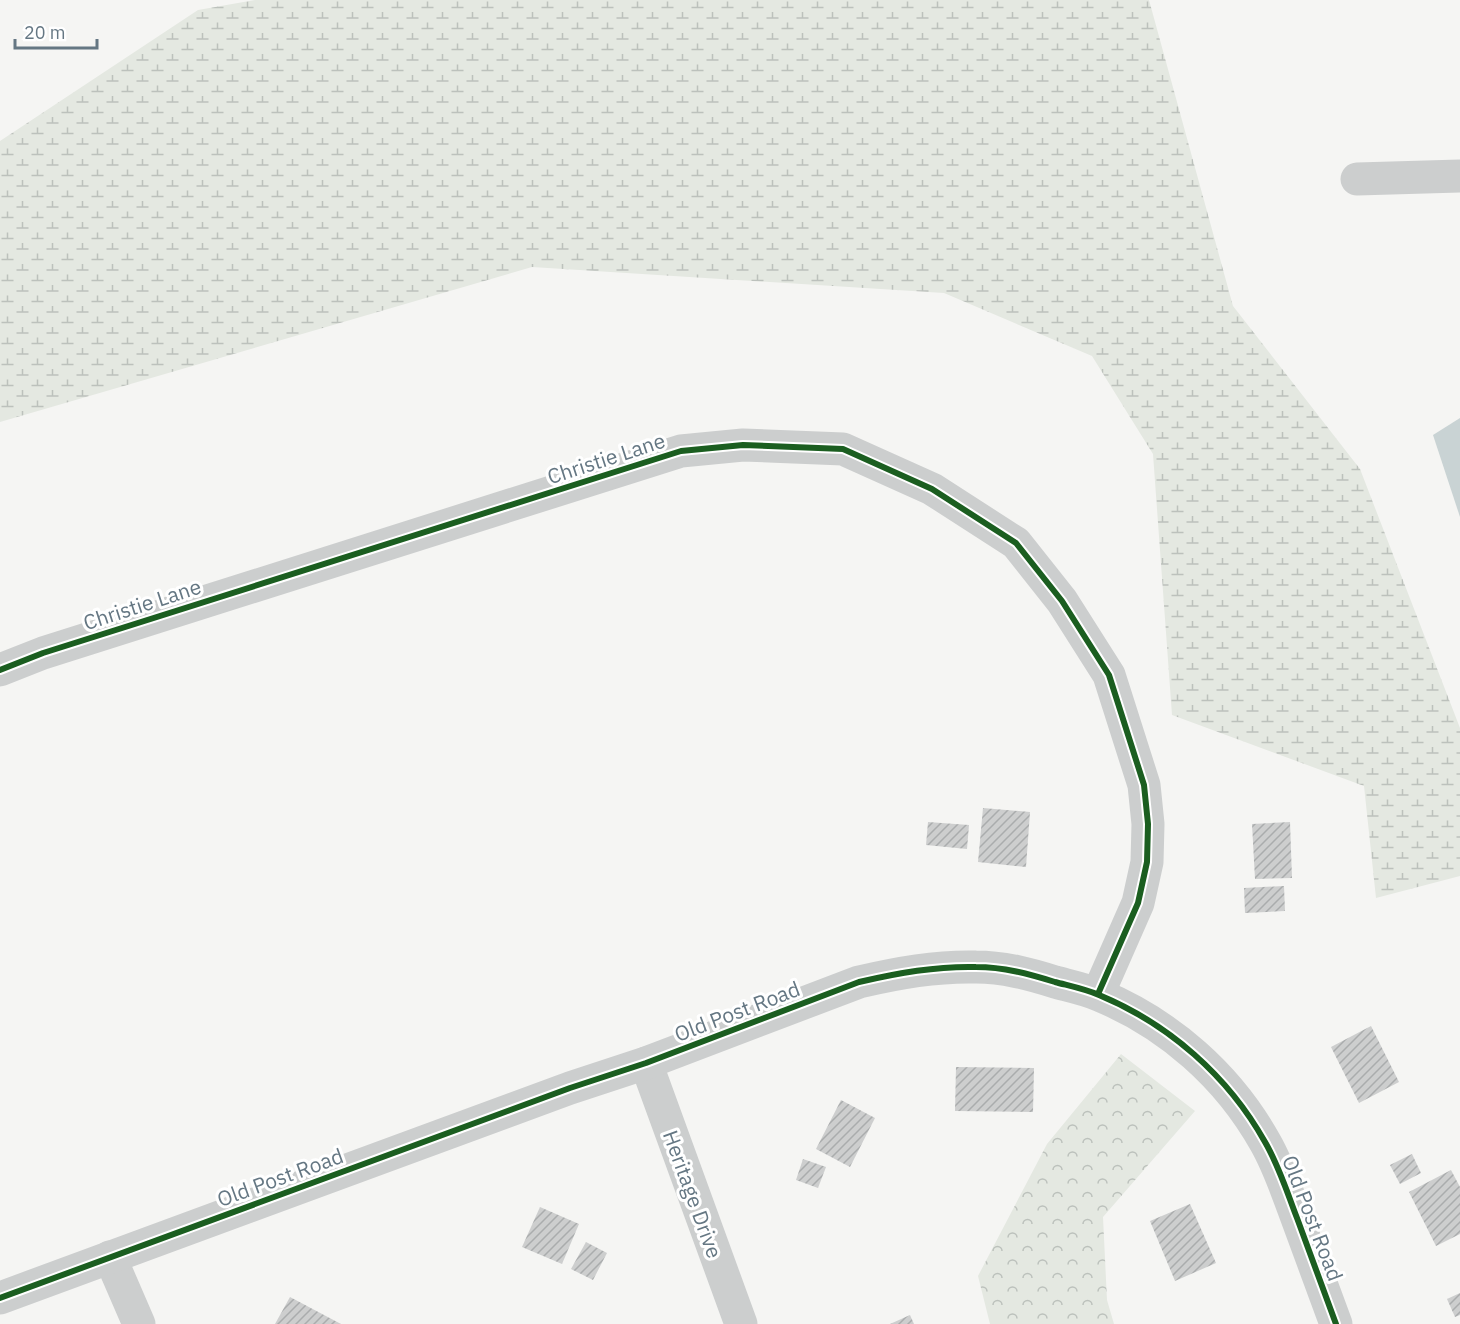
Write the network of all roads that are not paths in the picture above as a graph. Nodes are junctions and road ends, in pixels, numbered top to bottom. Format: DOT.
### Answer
graph roads {
  1 [pos="1460,176"];
  2 [pos="1357,179"];
  3 [pos="0,670"];
  4 [pos="1098,994"];
  5 [pos="646,1063"];
  6 [pos="110,1257"];
  7 [pos="0,1298"];
  8 [pos="139,1324"];
  9 [pos="741,1324"];
  10 [pos="1336,1324"];
  1 -- 2 [label="street"];
  3 -- 4 [label="street, Christie Lane"];
  4 -- 5 [label="street, Old Post Road"];
  4 -- 10 [label="street, Old Post Road"];
  5 -- 6 [label="street, Old Post Road"];
  5 -- 9 [label="street, Heritage Drive"];
  6 -- 7 [label="street, Old Post Road"];
  6 -- 8 [label="street"];
}
